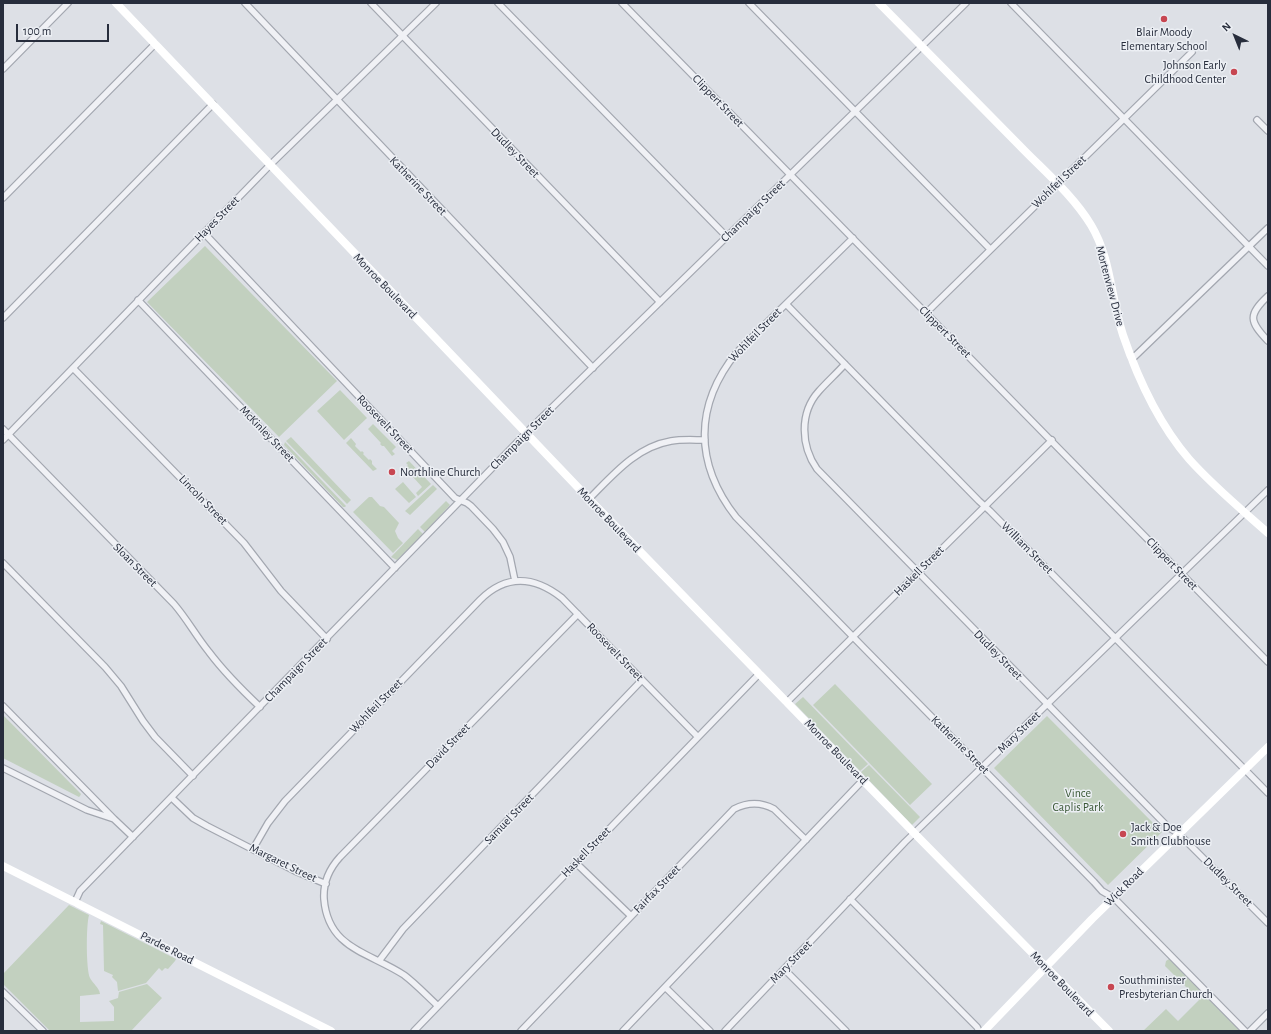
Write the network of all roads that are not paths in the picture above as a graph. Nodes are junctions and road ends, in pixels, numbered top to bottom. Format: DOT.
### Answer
graph roads {
  1 [pos="68,3"];
  2 [pos="116,3"];
  3 [pos="245,3"];
  4 [pos="371,3"];
  5 [pos="436,3"];
  6 [pos="498,3"];
  7 [pos="622,3"];
  8 [pos="749,3"];
  9 [pos="879,3"];
  10 [pos="966,3"];
  11 [pos="1011,3"];
  12 [pos="402,36"];
  13 [pos="155,44"];
  14 [pos="922,47"];
  15 [pos="1192,52"];
  16 [pos="3,69"];
  17 [pos="336,100"];
  18 [pos="213,104"];
  19 [pos="855,112"];
  20 [pos="1124,118"];
  21 [pos="1257,120"];
  22 [pos="1268,131"];
  23 [pos="270,165"];
  24 [pos="790,175"];
  25 [pos="1057,184"];
  26 [pos="3,198"];
  27 [pos="1268,228"];
  28 [pos="204,233"];
  29 [pos="727,236"];
  30 [pos="853,238"];
  31 [pos="1249,247"];
  32 [pos="990,249"];
  33 [pos="1268,266"];
  34 [pos="1268,296"];
  35 [pos="138,300"];
  36 [pos="660,302"];
  37 [pos="786,304"];
  38 [pos="926,313"];
  39 [pos="3,318"];
  40 [pos="1268,341"];
  41 [pos="1132,359"];
  42 [pos="845,364"];
  43 [pos="73,368"];
  44 [pos="592,368"];
  45 [pos="3,429"];
  46 [pos="526,434"];
  47 [pos="8,435"];
  48 [pos="3,440"];
  49 [pos="705,440"];
  50 [pos="1052,440"];
  51 [pos="1268,490"];
  52 [pos="588,499"];
  53 [pos="461,500"];
  54 [pos="985,507"];
  55 [pos="1245,512"];
  56 [pos="1268,533"];
  57 [pos="3,563"];
  58 [pos="395,568"];
  59 [pos="918,573"];
  60 [pos="1182,574"];
  61 [pos="515,581"];
  62 [pos="578,614"];
  63 [pos="853,637"];
  64 [pos="1115,637"];
  65 [pos="326,639"];
  66 [pos="1268,662"];
  67 [pos="759,674"];
  68 [pos="642,680"];
  69 [pos="787,702"];
  70 [pos="1047,705"];
  71 [pos="3,706"];
  72 [pos="260,707"];
  73 [pos="698,737"];
  74 [pos="1268,747"];
  75 [pos="3,768"];
  76 [pos="982,768"];
  77 [pos="1245,769"];
  78 [pos="193,776"];
  79 [pos="863,780"];
  80 [pos="1268,793"];
  81 [pos="172,798"];
  82 [pos="114,819"];
  83 [pos="914,834"];
  84 [pos="1179,834"];
  85 [pos="133,838"];
  86 [pos="806,840"];
  87 [pos="254,850"];
  88 [pos="576,864"];
  89 [pos="3,866"];
  90 [pos="326,884"];
  91 [pos="1114,898"];
  92 [pos="850,900"];
  93 [pos="75,902"];
  94 [pos="631,916"];
  95 [pos="1268,923"];
  96 [pos="379,961"];
  97 [pos="1045,967"];
  98 [pos="784,969"];
  99 [pos="665,987"];
  100 [pos="3,992"];
  101 [pos="438,1006"];
  102 [pos="1268,1013"];
  103 [pos="524,1030"];
  104 [pos="43,1031"];
  105 [pos="331,1031"];
  106 [pos="414,1031"];
  107 [pos="623,1031"];
  108 [pos="710,1031"];
  109 [pos="725,1031"];
  110 [pos="846,1031"];
  111 [pos="979,1031"];
  112 [pos="984,1031"];
  113 [pos="1109,1031"];
  114 [pos="1245,1031"];
  115 [pos="1250,1031"];
  1 -- 16 [label="street"];
  2 -- 13 [label="street, Monroe Boulevard"];
  3 -- 17 [label="street, Katherine Street"];
  4 -- 12 [label="street, Dudley Street"];
  5 -- 12 [label="street, Hayes Street"];
  6 -- 29 [label="street"];
  7 -- 24 [label="street, Clippert Street"];
  8 -- 19 [label="street"];
  9 -- 14 [label="street, Mortenview Drive"];
  10 -- 14 [label="street, Champaign Street"];
  11 -- 20 [label="street"];
  12 -- 17 [label="street, Hayes Street"];
  12 -- 36 [label="street, Dudley Street"];
  13 -- 18 [label="street, Monroe Boulevard"];
  13 -- 26 [label="street"];
  14 -- 19 [label="street, Champaign Street"];
  14 -- 25 [label="street, Mortenview Drive"];
  15 -- 20 [label="street, Wohlfeil Street"];
  17 -- 23 [label="street, Hayes Street"];
  17 -- 44 [label="street, Katherine Street"];
  18 -- 23 [label="street, Monroe Boulevard"];
  18 -- 39 [label="street"];
  19 -- 24 [label="street, Champaign Street"];
  19 -- 32 [label="street"];
  20 -- 25 [label="street, Wohlfeil Street"];
  20 -- 31 [label="street"];
  21 -- 22 [label="street"];
  23 -- 28 [label="street, Hayes Street"];
  23 -- 46 [label="street, Monroe Boulevard"];
  24 -- 29 [label="street, Champaign Street"];
  24 -- 30 [label="street, Clippert Street"];
  25 -- 32 [label="street, Wohlfeil Street"];
  25 -- 41 [label="street, Mortenview Drive"];
  27 -- 31 [label="street"];
  28 -- 35 [label="street, Hayes Street"];
  28 -- 53 [label="street, Roosevelt Street"];
  29 -- 36 [label="street, Champaign Street"];
  30 -- 37 [label="street, Wohlfeil Street"];
  30 -- 38 [label="street, Clippert Street"];
  31 -- 33 [label="street"];
  31 -- 41 [label="street"];
  32 -- 38 [label="street, Wohlfeil Street"];
  34 -- 40 [label="street"];
  35 -- 43 [label="street, Hayes Street"];
  35 -- 58 [label="street, McKinley Street"];
  36 -- 44 [label="street, Champaign Street"];
  37 -- 42 [label="street, William Street"];
  37 -- 49 [label="street, Wohlfeil Street"];
  38 -- 50 [label="street, Clippert Street"];
  41 -- 55 [label="street, Mortenview Drive"];
  42 -- 54 [label="street, William Street"];
  42 -- 59 [label="street, Dudley Street"];
  43 -- 47 [label="street, Hayes Street"];
  43 -- 65 [label="street, Lincoln Street"];
  44 -- 46 [label="street, Champaign Street"];
  45 -- 47 [label="street, Sloan Street"];
  46 -- 52 [label="street, Monroe Boulevard"];
  46 -- 53 [label="street, Champaign Street"];
  47 -- 48 [label="street, Hayes Street"];
  47 -- 72 [label="street, Sloan Street"];
  49 -- 52 [label="street"];
  49 -- 63 [label="street, Katherine Street"];
  50 -- 54 [label="street, Haskell Street"];
  50 -- 60 [label="street, Clippert Street"];
  51 -- 55 [label="street, Mary Street"];
  52 -- 67 [label="street, Monroe Boulevard"];
  53 -- 58 [label="street, Champaign Street"];
  53 -- 61 [label="street, Roosevelt Street"];
  54 -- 59 [label="street, Haskell Street"];
  54 -- 64 [label="street, William Street"];
  55 -- 56 [label="street, Mortenview Drive"];
  55 -- 60 [label="street, Mary Street"];
  57 -- 78 [label="street"];
  58 -- 65 [label="street, Champaign Street"];
  59 -- 63 [label="street, Haskell Street"];
  59 -- 70 [label="street, Dudley Street"];
  60 -- 64 [label="street, Mary Street"];
  60 -- 66 [label="street, Clippert Street"];
  61 -- 62 [label="street, Roosevelt Street"];
  61 -- 87 [label="street, Wohlfeil Street"];
  62 -- 68 [label="street, Roosevelt Street"];
  62 -- 90 [label="street, David Street"];
  63 -- 69 [label="street, Haskell Street"];
  63 -- 76 [label="street, Katherine Street"];
  64 -- 70 [label="street, Mary Street"];
  64 -- 77 [label="street, William Street"];
  65 -- 72 [label="street, Champaign Street"];
  67 -- 69 [label="street, Monroe Boulevard"];
  67 -- 73 [label="street, Haskell Street"];
  68 -- 73 [label="street, Roosevelt Street"];
  68 -- 96 [label="street, Samuel Street"];
  69 -- 79 [label="street, Monroe Boulevard"];
  70 -- 76 [label="street, Mary Street"];
  70 -- 84 [label="street, Dudley Street"];
  71 -- 82 [label="street"];
  72 -- 78 [label="street, Champaign Street"];
  73 -- 88 [label="street, Haskell Street"];
  74 -- 77 [label="street, Wick Road"];
  75 -- 82 [label="street"];
  76 -- 83 [label="street, Mary Street"];
  76 -- 91 [label="street, Katherine Street"];
  77 -- 80 [label="street, William Street"];
  77 -- 84 [label="street, Wick Road"];
  78 -- 81 [label="street, Champaign Street"];
  79 -- 83 [label="street, Monroe Boulevard"];
  79 -- 86 [label="street"];
  81 -- 85 [label="street, Champaign Street"];
  81 -- 87 [label="street, Margaret Street"];
  82 -- 85 [label="street"];
  83 -- 92 [label="street, Mary Street"];
  83 -- 97 [label="street, Monroe Boulevard"];
  84 -- 91 [label="street, Wick Road"];
  84 -- 95 [label="street, Dudley Street"];
  85 -- 93 [label="street, Champaign Street"];
  86 -- 94 [label="street, Fairfax Street"];
  86 -- 99 [label="street"];
  87 -- 90 [label="street, Margaret Street"];
  88 -- 94 [label="street"];
  88 -- 101 [label="street, Haskell Street"];
  89 -- 93 [label="street, Pardee Road"];
  90 -- 96 [label="street, Margaret Street"];
  91 -- 97 [label="street, Wick Road"];
  91 -- 114 [label="street, Katherine Street"];
  92 -- 98 [label="street, Mary Street"];
  92 -- 111 [label="street"];
  93 -- 105 [label="street, Pardee Road"];
  94 -- 103 [label="street, Fairfax Street"];
  96 -- 101 [label="street, Margaret Street"];
  97 -- 112 [label="street, Wick Road"];
  97 -- 113 [label="street, Monroe Boulevard"];
  98 -- 109 [label="street, Mary Street"];
  98 -- 110 [label="street"];
  99 -- 107 [label="street"];
  99 -- 108 [label="street"];
  100 -- 104 [label="street"];
  101 -- 106 [label="street, Haskell Street"];
  102 -- 115 [label="street"];
}
